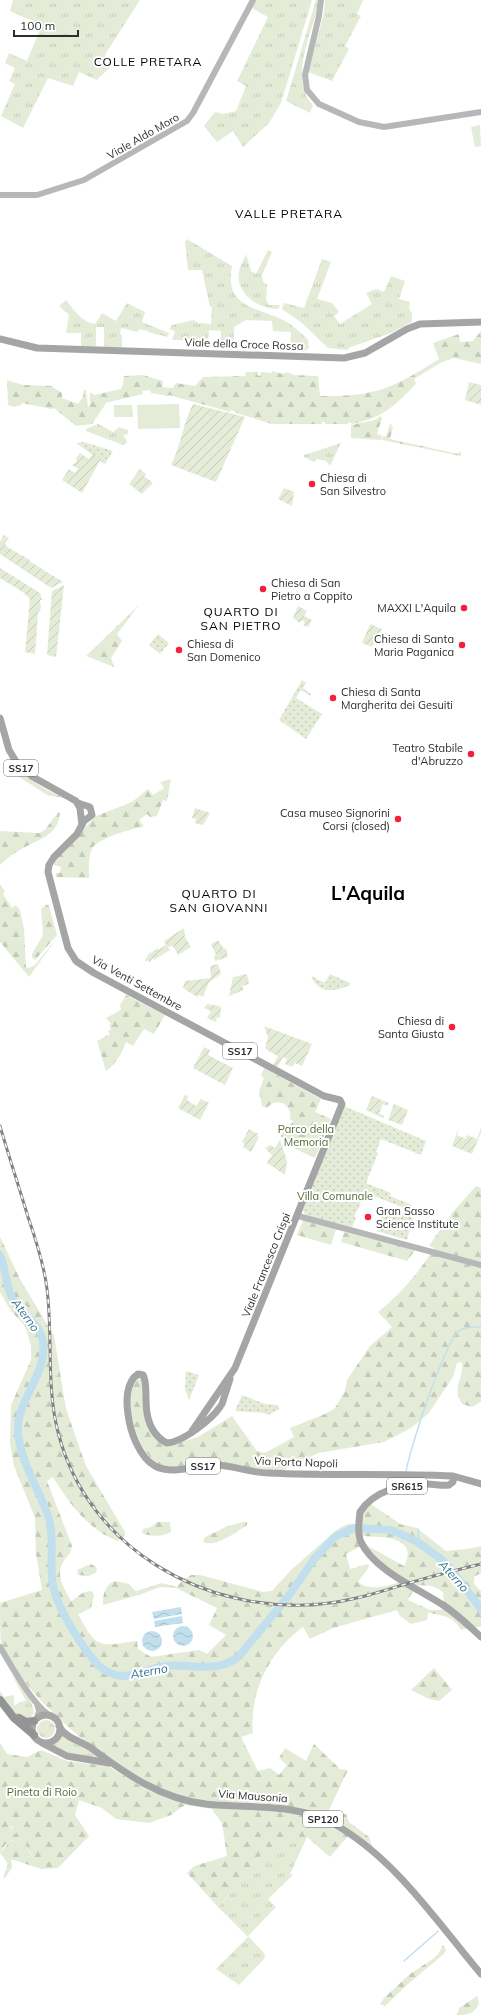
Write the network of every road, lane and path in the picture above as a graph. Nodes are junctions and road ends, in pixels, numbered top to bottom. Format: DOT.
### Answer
graph roads {
  1 [pos="253,0"];
  2 [pos="321,0"];
  3 [pos="481,112"];
  4 [pos="0,195"];
  5 [pos="481,322"];
  6 [pos="1,340"];
  7 [pos="0,718"];
  8 [pos="337,1107"];
  9 [pos="298,1216"];
  10 [pos="481,1265"];
  11 [pos="226,1386"];
  12 [pos="192,1431"];
  13 [pos="453,1476"];
  14 [pos="481,1484"];
  15 [pos="481,1637"];
  16 [pos="0,1647"];
  17 [pos="0,1700"];
  18 [pos="34,1700"];
  19 [pos="51,1716"];
  20 [pos="36,1720"];
  21 [pos="60,1726"];
  22 [pos="36,1738"];
  23 [pos="110,1763"];
  24 [pos="481,1974"];
  1 -- 4 [label="street, Viale Aldo Moro"];
  2 -- 3 [label="street"];
  5 -- 6 [label="main road, Viale della Croce Rossa"];
  7 -- 8 [label="main road, Via Venti Settembre / SS17"];
  8 -- 9 [label="main road, Viale Francesco Crispi / SS17"];
  9 -- 10 [label="street"];
  9 -- 11 [label="main road, Viale Francesco Crispi / SS17"];
  11 -- 12 [label="main road, Via Porta Napoli / SS17"];
  11 -- 12 [label="main road, Via Porta Napoli / SS17"];
  12 -- 13 [label="main road, Via Porta Napoli / SS17"];
  13 -- 14 [label="main road, Via Porta Napoli / SS17"];
  13 -- 15 [label="main road, SR615"];
  16 -- 18 [label="street"];
  17 -- 20 [label="highway"];
  17 -- 22 [label="highway"];
  18 -- 19 [label="street"];
  18 -- 20 [label="street"];
  19 -- 20 [label="main road"];
  19 -- 21 [label="main road"];
  20 -- 22 [label="main road"];
  21 -- 22 [label="main road"];
  21 -- 23 [label="main road, Via Mausonia / SP120"];
  22 -- 23 [label="main road, Via Mausonia / SP120"];
  23 -- 24 [label="main road, Via Mausonia / SP120"];
}
